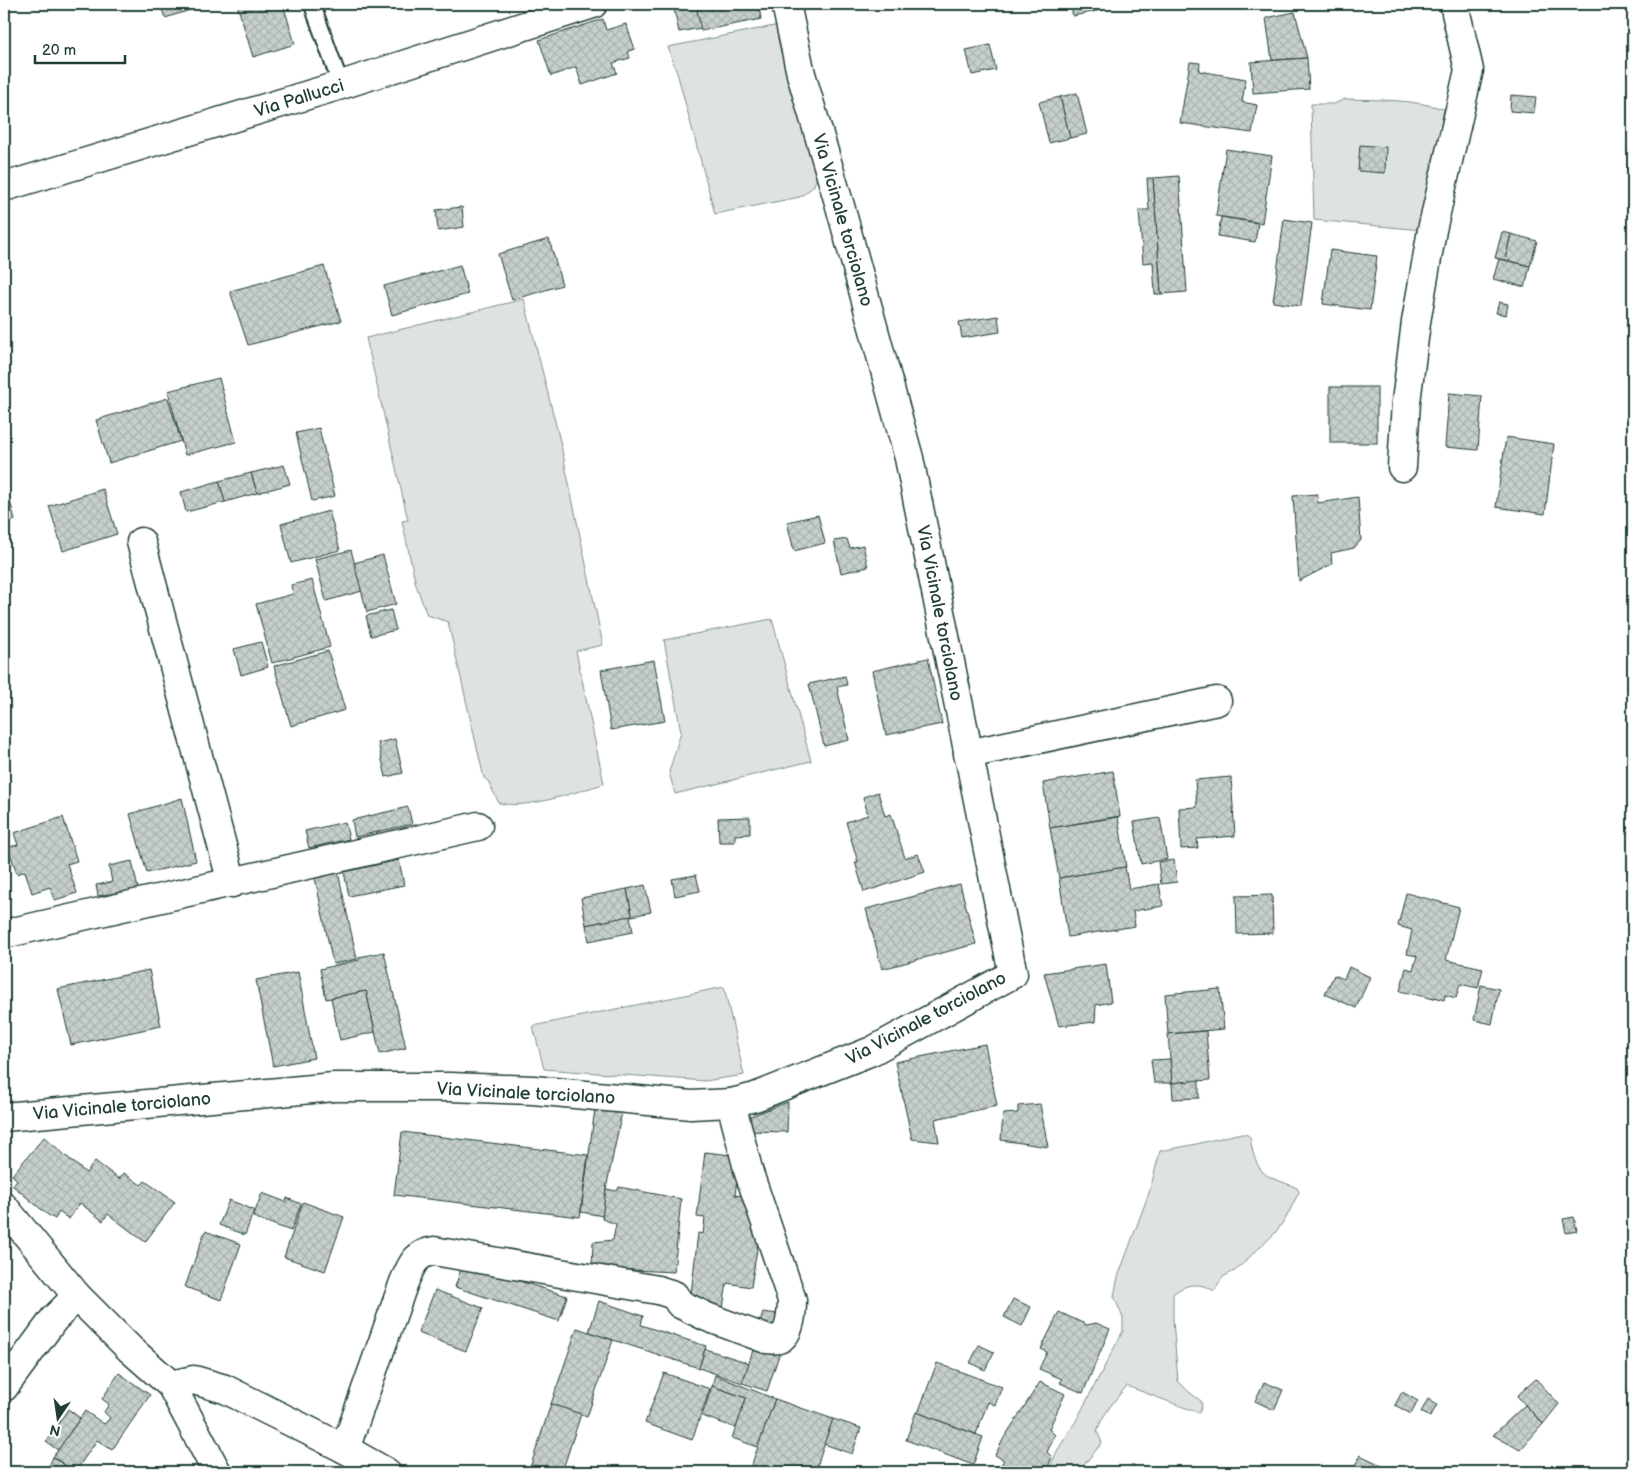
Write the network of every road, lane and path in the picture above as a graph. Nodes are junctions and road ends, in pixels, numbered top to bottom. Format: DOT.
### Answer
graph roads {
  1 [pos="312,4"];
  2 [pos="593,4"];
  3 [pos="786,4"];
  4 [pos="1454,4"];
  5 [pos="341,86"];
  6 [pos="4,187"];
  7 [pos="1402,468"];
  8 [pos="141,542"];
  9 [pos="1217,702"];
  10 [pos="968,754"];
  11 [pos="478,826"];
  12 [pos="232,883"];
  13 [pos="4,934"];
  14 [pos="731,1103"];
  15 [pos="4,1117"];
  16 [pos="4,1207"];
  17 [pos="77,1296"];
  18 [pos="171,1385"];
  19 [pos="4,1387"];
  20 [pos="345,1449"];
  21 [pos="217,1472"];
  22 [pos="386,1472"];
  1 -- 5 [label="lane"];
  2 -- 5 [label="street, Via Pallucci"];
  3 -- 10 [label="street, Via Vicinale torciolano"];
  4 -- 7 [label="street"];
  5 -- 6 [label="street, Via Pallucci"];
  8 -- 12 [label="street"];
  9 -- 10 [label="street"];
  10 -- 14 [label="street, Via Vicinale torciolano"];
  11 -- 12 [label="street"];
  12 -- 13 [label="street"];
  14 -- 15 [label="street, Via Vicinale torciolano"];
  14 -- 20 [label="street"];
  16 -- 17 [label="street"];
  17 -- 18 [label="street"];
  17 -- 19 [label="street"];
  18 -- 20 [label="street"];
  18 -- 21 [label="street"];
  20 -- 22 [label="street"];
}
